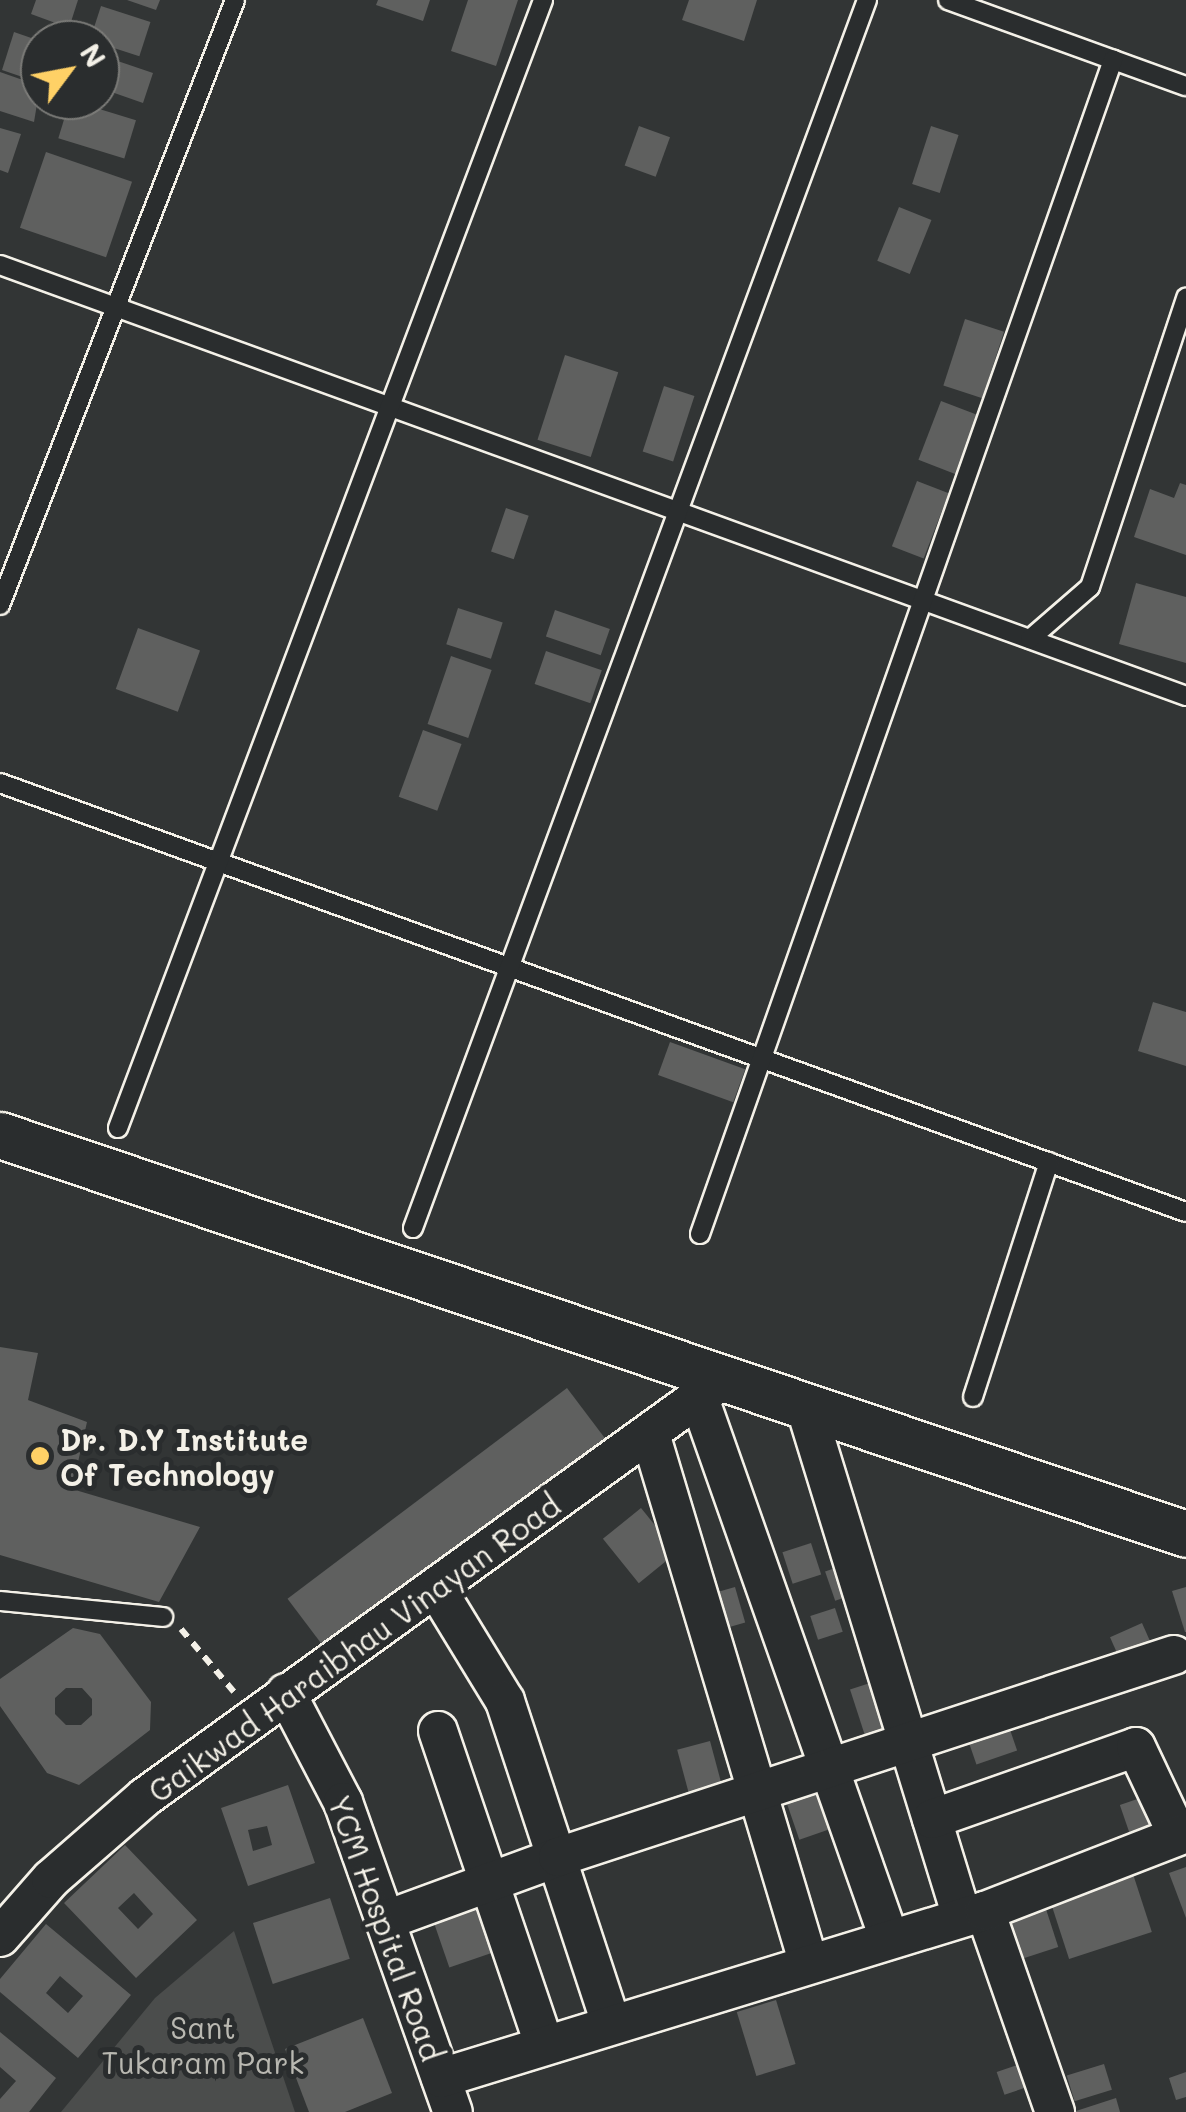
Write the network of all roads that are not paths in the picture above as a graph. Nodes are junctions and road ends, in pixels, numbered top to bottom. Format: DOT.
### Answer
graph roads {
  1 [pos="235,0"];
  2 [pos="543,0"];
  3 [pos="867,0"];
  4 [pos="948,0"];
  5 [pos="1113,60"];
  6 [pos="1186,86"];
  7 [pos="0,265"];
  8 [pos="1185,305"];
  9 [pos="116,307"];
  10 [pos="391,407"];
  11 [pos="678,512"];
  12 [pos="923,600"];
  13 [pos="0,605"];
  14 [pos="1030,639"];
  15 [pos="1186,696"];
  16 [pos="0,783"];
  17 [pos="222,863"];
  18 [pos="510,967"];
  19 [pos="762,1058"];
  20 [pos="118,1128"];
  21 [pos="0,1135"];
  22 [pos="1049,1162"];
  23 [pos="1186,1212"];
  24 [pos="413,1228"];
  25 [pos="700,1234"];
  26 [pos="712,1388"];
  27 [pos="972,1398"];
  28 [pos="807,1412"];
  29 [pos="651,1437"];
  30 [pos="1186,1534"];
  31 [pos="436,1588"];
  32 [pos="0,1601"];
  33 [pos="163,1617"];
  34 [pos="1174,1656"];
  35 [pos="286,1693"];
  36 [pos="438,1731"];
  37 [pos="908,1742"];
  38 [pos="830,1770"];
  39 [pos="758,1795"];
  40 [pos="932,1819"];
  41 [pos="1182,1835"];
  42 [pos="558,1857"];
  43 [pos="492,1879"];
  44 [pos="973,1914"];
  45 [pos="389,1919"];
  46 [pos="0,1937"];
  47 [pos="889,1938"];
  48 [pos="808,1961"];
  49 [pos="612,2024"];
  50 [pos="544,2045"];
  51 [pos="447,2095"];
  52 [pos="1042,2109"];
  1 -- 9 [label="lane"];
  2 -- 10 [label="lane"];
  3 -- 11 [label="lane"];
  4 -- 5 [label="lane"];
  5 -- 6 [label="lane"];
  5 -- 12 [label="lane"];
  7 -- 9 [label="lane"];
  8 -- 14 [label="lane"];
  9 -- 10 [label="lane"];
  9 -- 13 [label="lane"];
  10 -- 11 [label="lane"];
  10 -- 17 [label="lane"];
  11 -- 12 [label="lane"];
  11 -- 18 [label="lane"];
  12 -- 14 [label="lane"];
  12 -- 19 [label="lane"];
  14 -- 15 [label="lane"];
  16 -- 17 [label="lane"];
  17 -- 18 [label="lane"];
  17 -- 20 [label="lane"];
  18 -- 19 [label="lane"];
  18 -- 24 [label="lane"];
  19 -- 22 [label="lane"];
  19 -- 25 [label="lane"];
  21 -- 26 [label="street"];
  22 -- 23 [label="lane"];
  22 -- 27 [label="lane"];
  26 -- 28 [label="street"];
  26 -- 29 [label="street, Gaikwad Haraibhau Vinayan Road"];
  26 -- 38 [label="street"];
  28 -- 30 [label="street"];
  28 -- 37 [label="street"];
  29 -- 31 [label="street, Gaikwad Haraibhau Vinayan Road"];
  29 -- 39 [label="street"];
  31 -- 35 [label="street, Gaikwad Haraibhau Vinayan Road"];
  31 -- 42 [label="street"];
  32 -- 33 [label="lane"];
  34 -- 37 [label="street"];
  35 -- 45 [label="street, YCM Hospital Road"];
  35 -- 46 [label="street, Gaikwad Haraibhau Vinayan Road"];
  36 -- 43 [label="street"];
  37 -- 38 [label="street"];
  37 -- 40 [label="street"];
  38 -- 39 [label="street"];
  38 -- 47 [label="street"];
  39 -- 42 [label="street"];
  39 -- 48 [label="street"];
  40 -- 41 [label="street"];
  40 -- 44 [label="street"];
  41 -- 44 [label="street"];
  42 -- 43 [label="street"];
  42 -- 49 [label="street"];
  43 -- 45 [label="street"];
  43 -- 50 [label="street"];
  44 -- 47 [label="street"];
  44 -- 52 [label="street"];
  45 -- 51 [label="street, YCM Hospital Road"];
  47 -- 48 [label="street"];
  48 -- 49 [label="street"];
  49 -- 50 [label="street"];
  50 -- 51 [label="street"];
}
